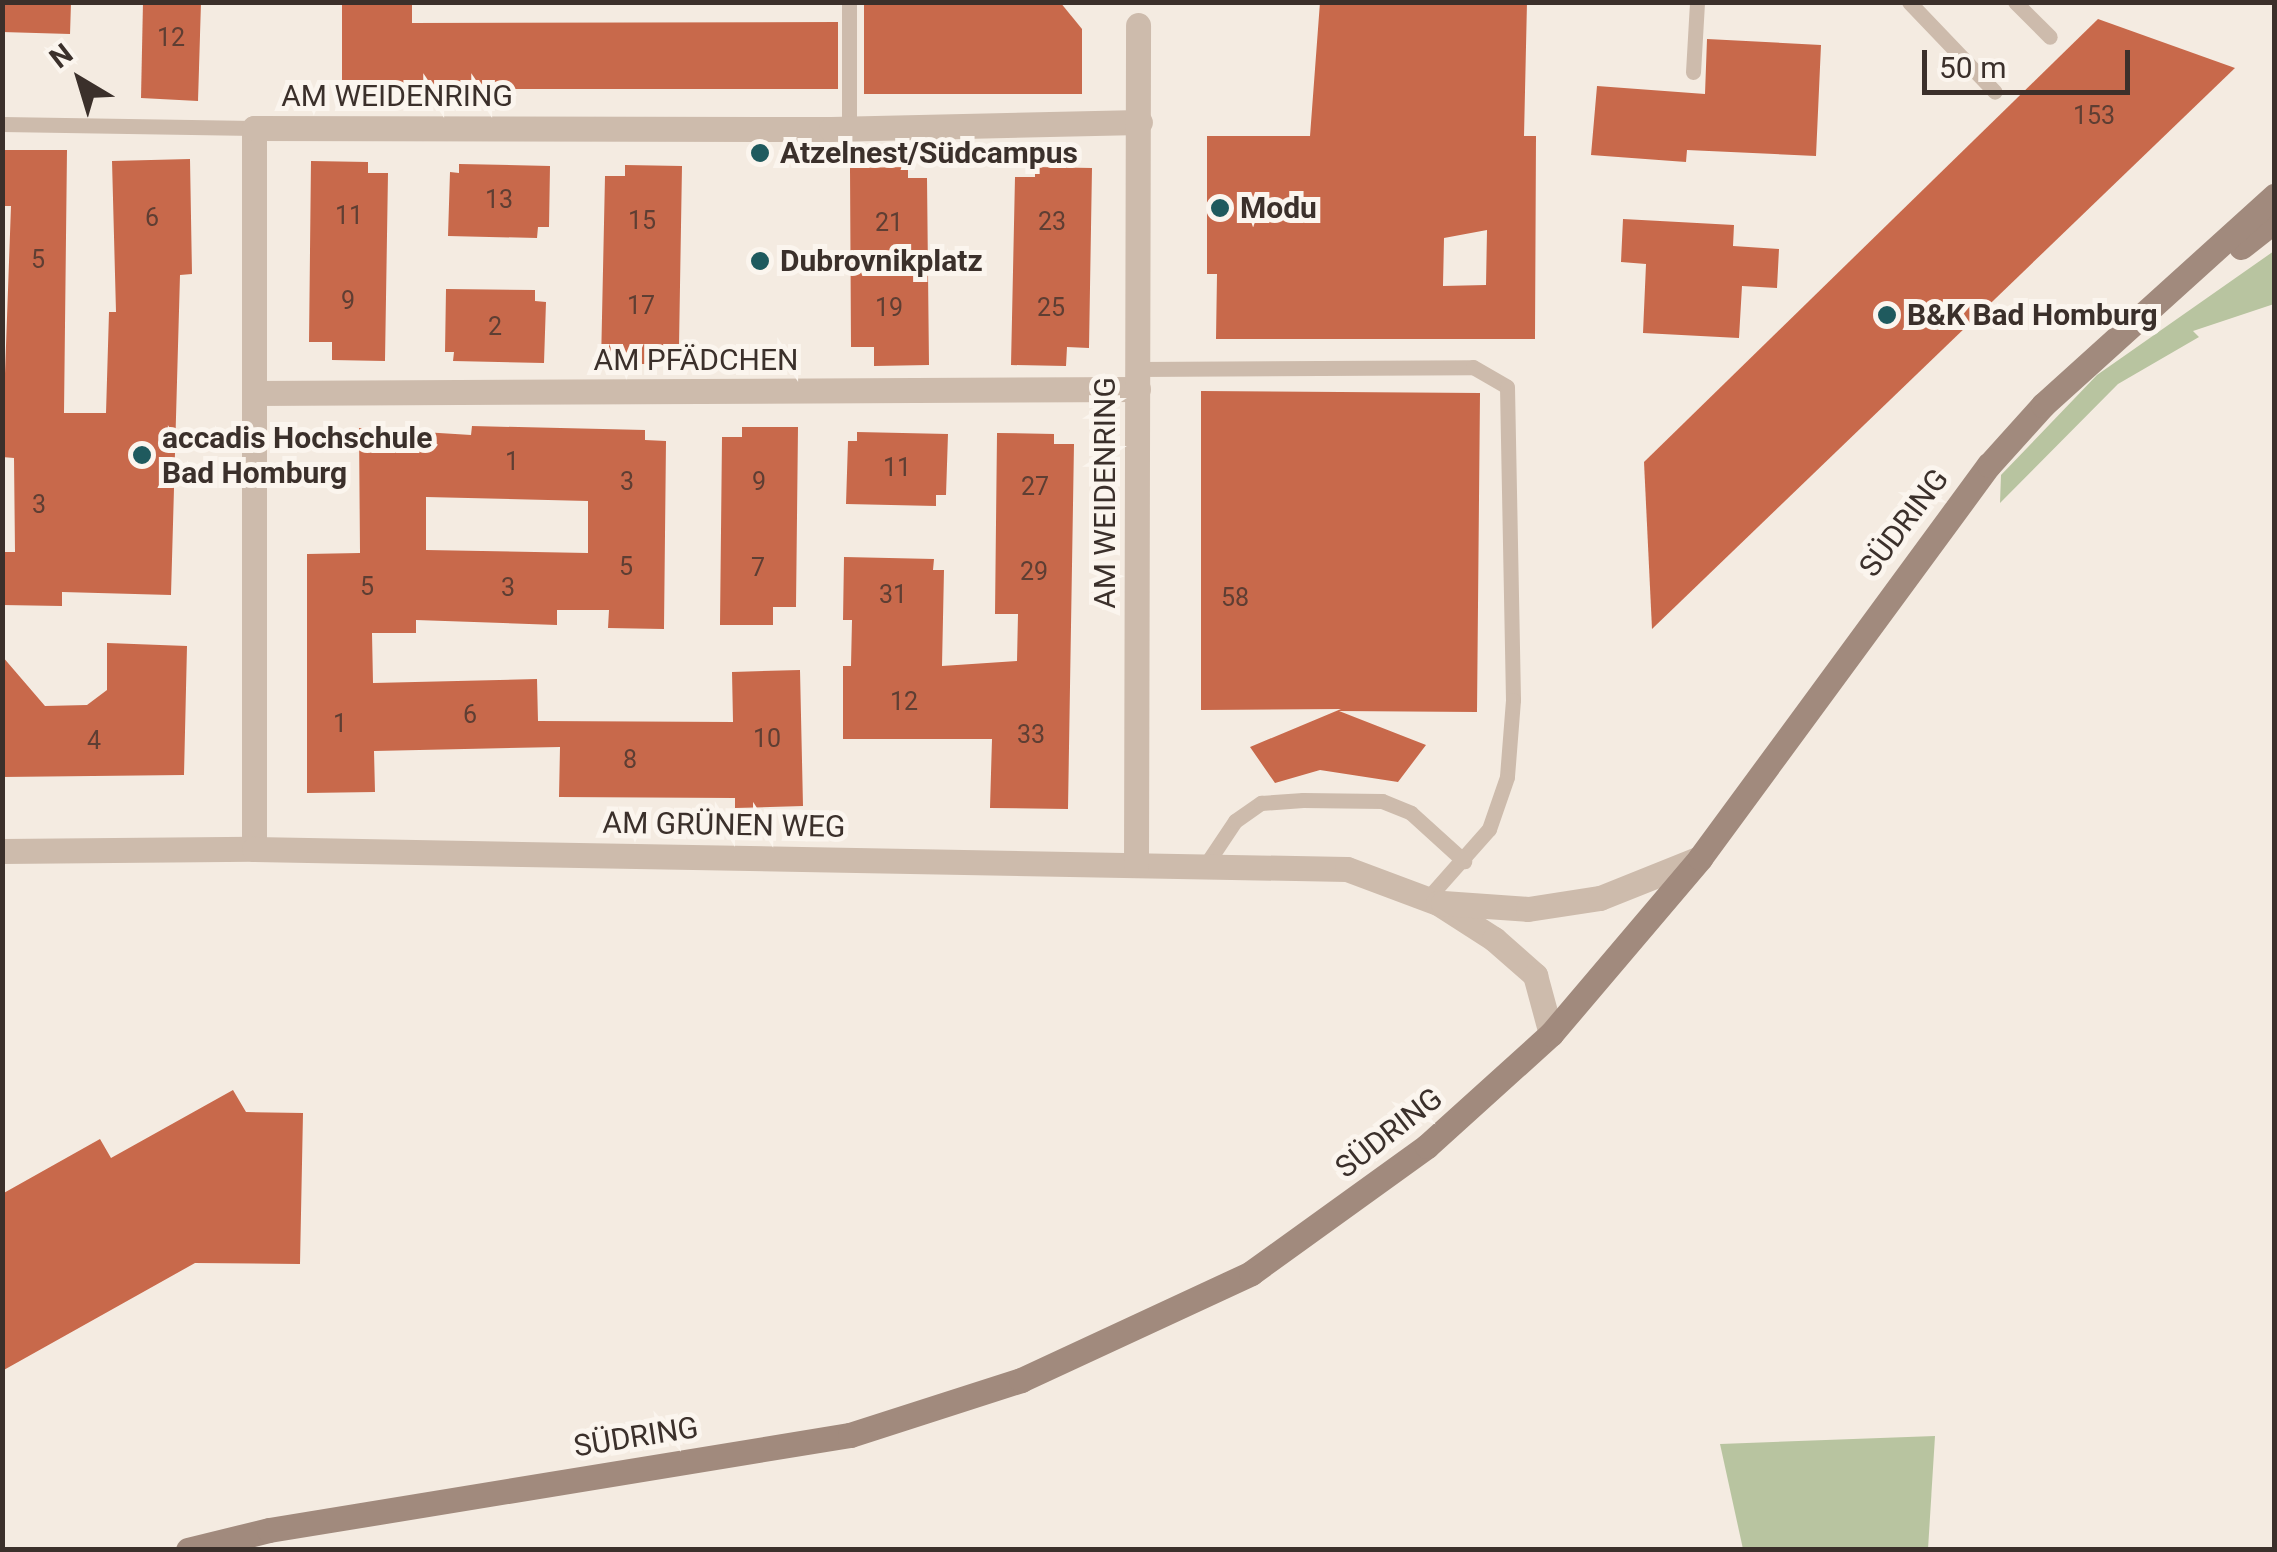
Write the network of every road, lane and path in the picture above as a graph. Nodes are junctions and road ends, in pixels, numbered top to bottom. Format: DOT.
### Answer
graph roads {
  1 [pos="849,2"];
  2 [pos="1697,2"];
  3 [pos="1909,2"];
  4 [pos="2016,2"];
  5 [pos="1138,24"];
  6 [pos="2050,38"];
  7 [pos="1693,72"];
  8 [pos="1994,92"];
  9 [pos="1140,122"];
  10 [pos="2,124"];
  11 [pos="254,128"];
  12 [pos="849,129"];
  13 [pos="2274,196"];
  14 [pos="2274,221"];
  15 [pos="2185,280"];
  16 [pos="1138,379"];
  17 [pos="254,393"];
  18 [pos="254,850"];
  19 [pos="2,851"];
  20 [pos="1700,858"];
  21 [pos="1464,861"];
  22 [pos="1136,865"];
  23 [pos="1205,866"];
  24 [pos="1432,901"];
  25 [pos="1551,1034"];
  26 [pos="188,1550"];
  1 -- 12 [label="lane"];
  2 -- 7 [label="lane"];
  3 -- 8 [label="lane"];
  4 -- 6 [label="lane"];
  5 -- 9 [label="street, AM WEIDENRING"];
  9 -- 12 [label="street, AM WEIDENRING"];
  9 -- 16 [label="street, AM WEIDENRING"];
  10 -- 11 [label="lane"];
  11 -- 12 [label="street, AM WEIDENRING"];
  11 -- 17 [label="street, AM WEIDENRING"];
  13 -- 15 [label="main road, SÜDRING"];
  14 -- 15 [label="main road"];
  15 -- 20 [label="main road, SÜDRING"];
  16 -- 17 [label="street, AM PFÄDCHEN"];
  16 -- 21 [label="lane"];
  16 -- 22 [label="street, AM WEIDENRING"];
  17 -- 18 [label="street, AM WEIDENRING"];
  18 -- 19 [label="street, AM GRÜNEN WEG"];
  18 -- 22 [label="street, AM GRÜNEN WEG"];
  20 -- 24 [label="street, AM GRÜNEN WEG"];
  20 -- 25 [label="main road, SÜDRING"];
  21 -- 23 [label="lane"];
  21 -- 24 [label="lane"];
  22 -- 23 [label="street, AM GRÜNEN WEG"];
  23 -- 24 [label="street, AM GRÜNEN WEG"];
  24 -- 25 [label="street, AM GRÜNEN WEG"];
  25 -- 26 [label="main road, SÜDRING"];
}
